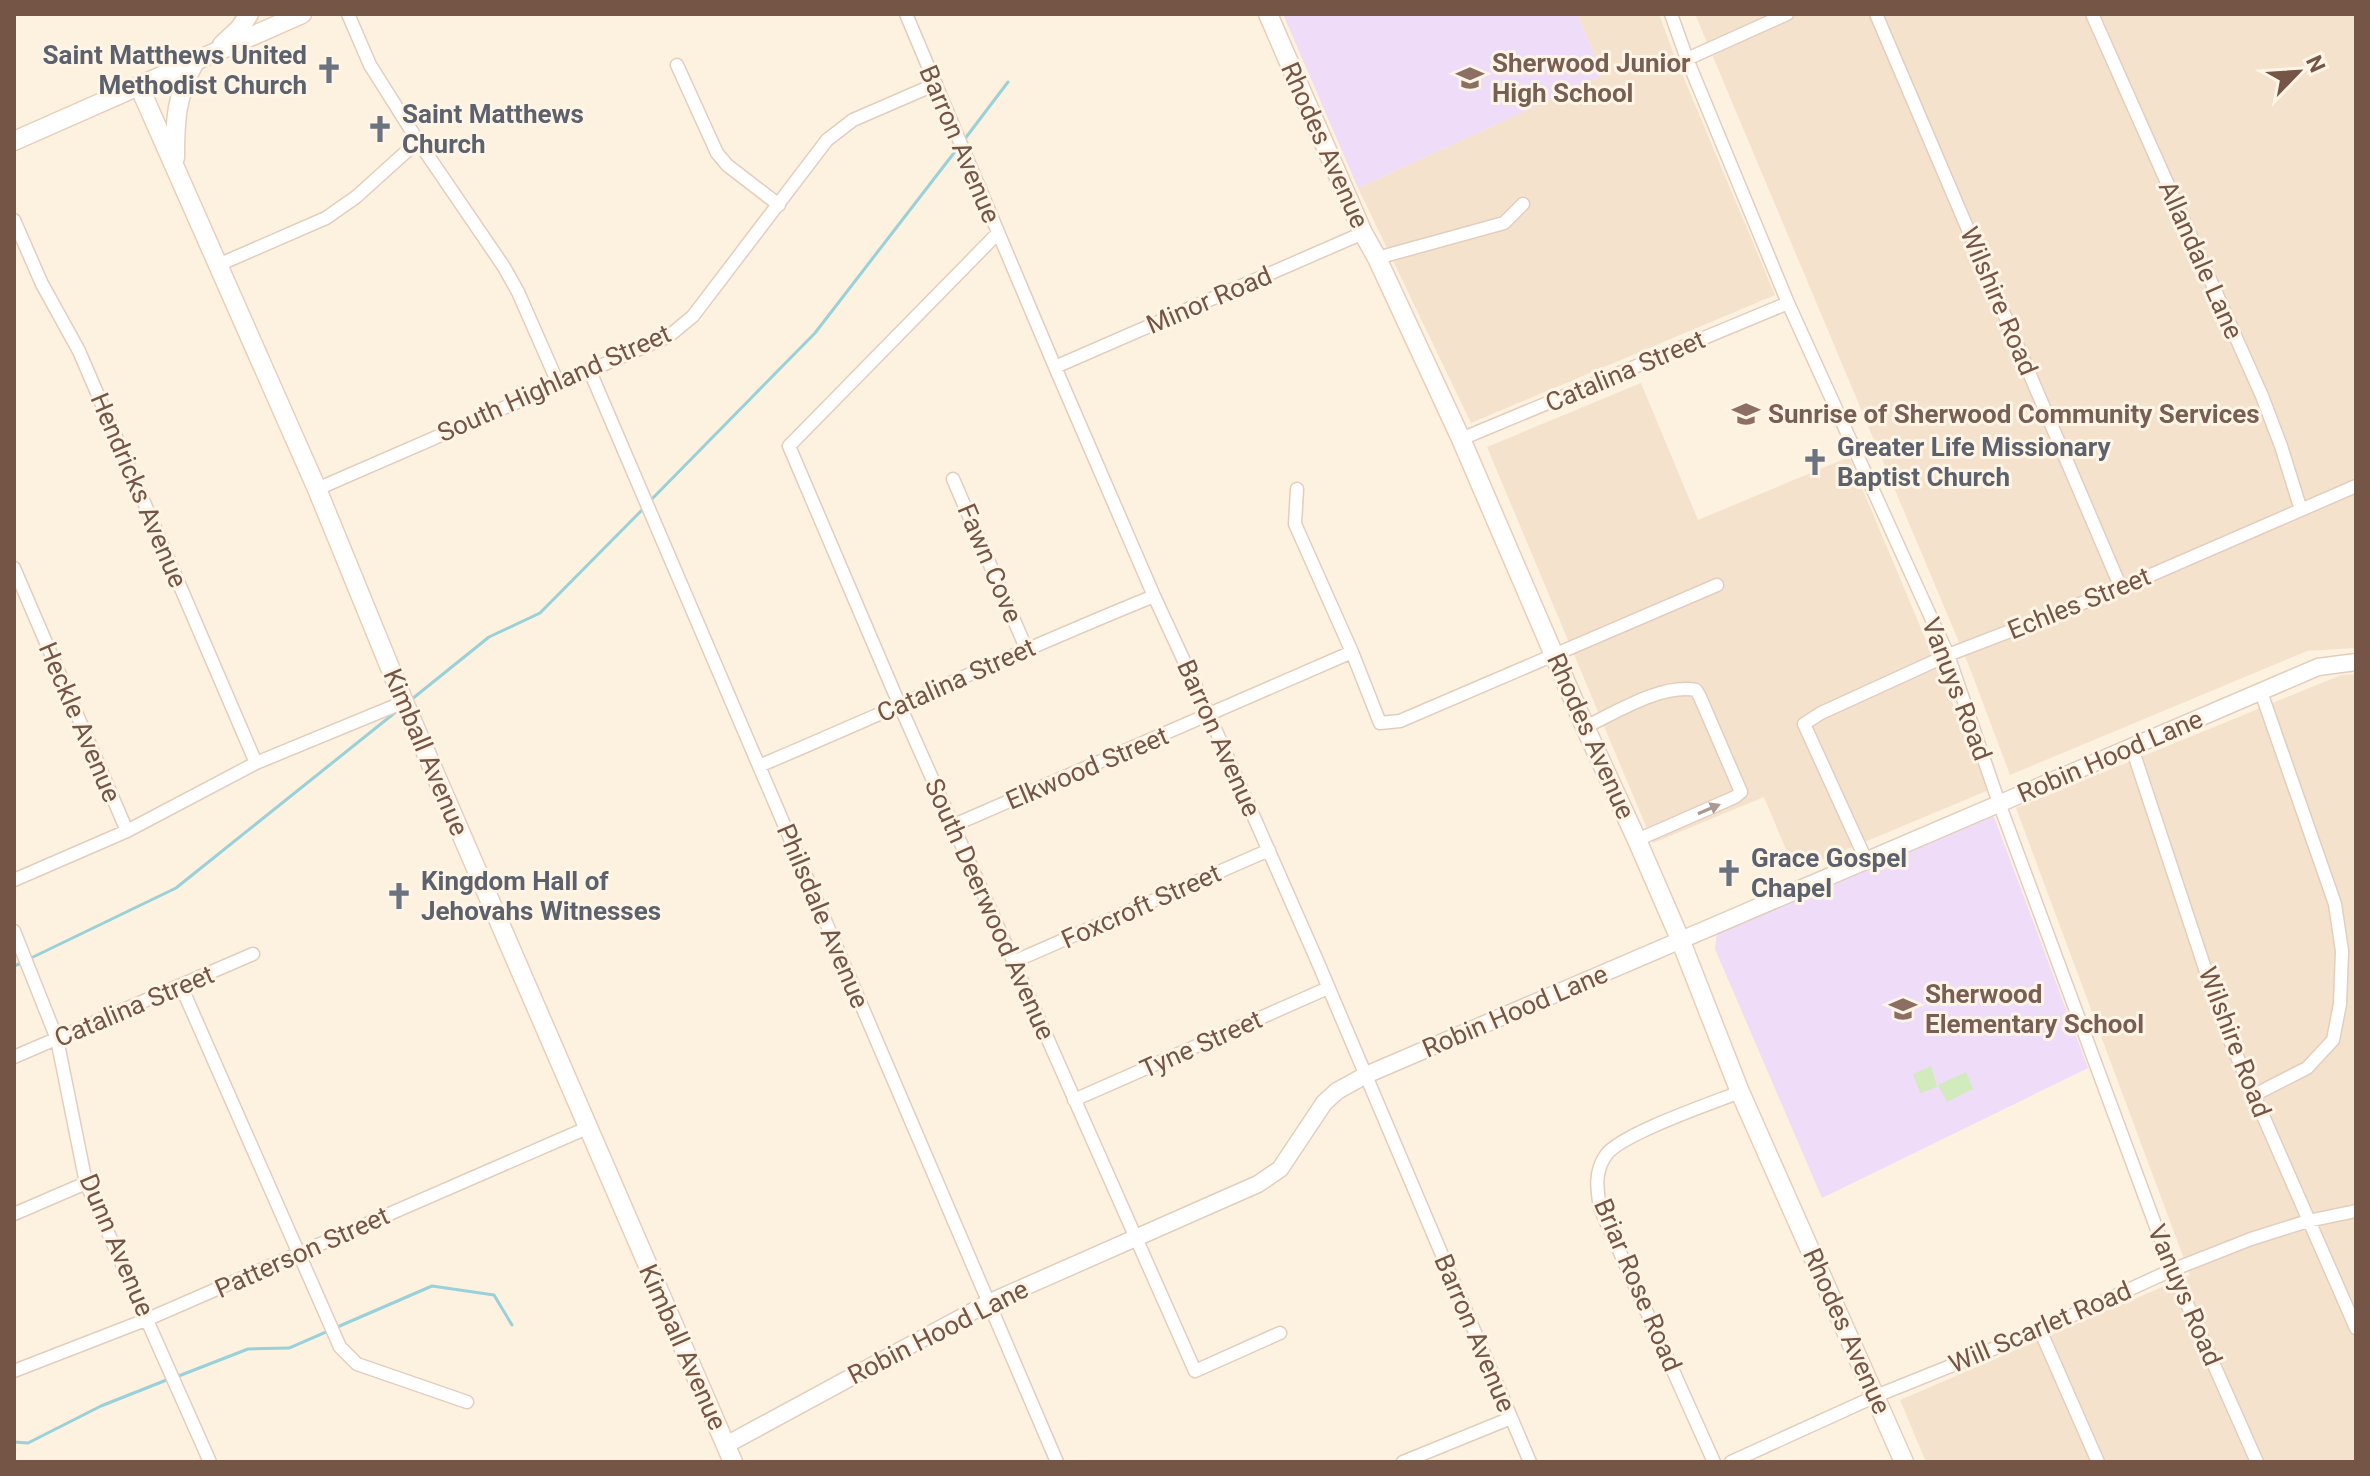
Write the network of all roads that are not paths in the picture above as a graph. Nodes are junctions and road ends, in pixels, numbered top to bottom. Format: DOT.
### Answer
graph roads {
  1 [pos="249,14"];
  2 [pos="302,14"];
  3 [pos="348,14"];
  4 [pos="906,14"];
  5 [pos="1268,14"];
  6 [pos="1671,14"];
  7 [pos="1787,14"];
  8 [pos="1876,14"];
  9 [pos="2092,14"];
  10 [pos="205,57"];
  11 [pos="1687,59"];
  12 [pos="677,65"];
  13 [pos="936,84"];
  14 [pos="139,86"];
  15 [pos="14,141"];
  16 [pos="418,141"];
  17 [pos="175,165"];
  18 [pos="1523,204"];
  19 [pos="779,205"];
  20 [pos="14,220"];
  21 [pos="998,233"];
  22 [pos="1363,233"];
  23 [pos="1377,258"];
  24 [pos="218,265"];
  25 [pos="1788,303"];
  26 [pos="1055,367"];
  27 [pos="589,369"];
  28 [pos="558,383"];
  29 [pos="1461,439"];
  30 [pos="953,479"];
  31 [pos="2356,486"];
  32 [pos="317,489"];
  33 [pos="1297,489"];
  34 [pos="2301,510"];
  35 [pos="14,568"];
  36 [pos="1717,585"];
  37 [pos="2121,588"];
  38 [pos="1154,596"];
  39 [pos="1026,648"];
  40 [pos="1352,652"];
  41 [pos="1554,654"];
  42 [pos="1948,655"];
  43 [pos="2356,662"];
  44 [pos="2261,692"];
  45 [pos="404,702"];
  46 [pos="900,706"];
  47 [pos="1209,715"];
  48 [pos="1585,727"];
  49 [pos="2132,748"];
  50 [pos="256,763"];
  51 [pos="759,766"];
  52 [pos="1999,803"];
  53 [pos="954,825"];
  54 [pos="127,831"];
  55 [pos="1637,840"];
  56 [pos="1269,850"];
  57 [pos="1866,860"];
  58 [pos="14,880"];
  59 [pos="14,931"];
  60 [pos="1680,939"];
  61 [pos="253,954"];
  62 [pos="1013,962"];
  63 [pos="181,986"];
  64 [pos="1328,988"];
  65 [pos="57,1039"];
  66 [pos="14,1057"];
  67 [pos="1366,1075"];
  68 [pos="1740,1092"];
  69 [pos="2254,1095"];
  70 [pos="1074,1100"];
  71 [pos="587,1128"];
  72 [pos="86,1183"];
  73 [pos="2356,1211"];
  74 [pos="14,1214"];
  75 [pos="2308,1221"];
  76 [pos="1136,1237"];
  77 [pos="297,1254"];
  78 [pos="2172,1270"];
  79 [pos="988,1303"];
  80 [pos="148,1319"];
  81 [pos="2356,1328"];
  82 [pos="2040,1330"];
  83 [pos="1280,1333"];
  84 [pos="14,1371"];
  85 [pos="1876,1396"];
  86 [pos="467,1402"];
  87 [pos="1511,1418"];
  88 [pos="730,1454"];
  89 [pos="210,1462"];
  90 [pos="1057,1462"];
  91 [pos="1403,1462"];
  92 [pos="1530,1462"];
  93 [pos="1714,1462"];
  94 [pos="1731,1462"];
  95 [pos="1904,1462"];
  96 [pos="2098,1462"];
  97 [pos="2257,1462"];
  1 -- 10 [label="main road"];
  2 -- 10 [label="main road"];
  3 -- 16 [label="street"];
  4 -- 13 [label="street, Barron Avenue"];
  5 -- 22 [label="main road, Rhodes Avenue"];
  6 -- 11 [label="street, Vanuys Road"];
  7 -- 11 [label="street"];
  8 -- 37 [label="street, Wilshire Road"];
  9 -- 34 [label="street, Allandale Lane"];
  10 -- 14 [label="main road"];
  10 -- 17 [label="main road"];
  11 -- 25 [label="street, Vanuys Road"];
  12 -- 19 [label="street"];
  13 -- 19 [label="street, South Highland Street"];
  13 -- 21 [label="street, Barron Avenue"];
  14 -- 15 [label="main road"];
  14 -- 17 [label="main road, Kimball Avenue"];
  16 -- 24 [label="street"];
  16 -- 28 [label="street"];
  17 -- 24 [label="main road, Kimball Avenue"];
  18 -- 23 [label="street"];
  19 -- 27 [label="street, South Highland Street"];
  20 -- 50 [label="street, Hendricks Avenue"];
  21 -- 26 [label="street, Barron Avenue"];
  21 -- 46 [label="street, South Deerwood Avenue"];
  22 -- 23 [label="main road, Rhodes Avenue"];
  22 -- 26 [label="street, Minor Road"];
  23 -- 29 [label="main road, Rhodes Avenue"];
  24 -- 32 [label="main road, Kimball Avenue"];
  25 -- 29 [label="street, Catalina Street"];
  25 -- 42 [label="street, Vanuys Road"];
  26 -- 38 [label="street, Barron Avenue"];
  27 -- 28 [label="street, South Highland Street"];
  27 -- 51 [label="street, Philsdale Avenue"];
  28 -- 32 [label="street, South Highland Street"];
  29 -- 41 [label="main road, Rhodes Avenue"];
  30 -- 39 [label="street, Fawn Cove"];
  31 -- 34 [label="street, Echles Street"];
  32 -- 45 [label="main road, Kimball Avenue"];
  33 -- 40 [label="street"];
  34 -- 37 [label="street, Echles Street"];
  35 -- 54 [label="street, Heckle Avenue"];
  36 -- 41 [label="street"];
  37 -- 42 [label="street, Echles Street"];
  38 -- 39 [label="street, Catalina Street"];
  38 -- 47 [label="street, Barron Avenue"];
  39 -- 46 [label="street, Catalina Street"];
  40 -- 41 [label="street"];
  40 -- 47 [label="street, Elkwood Street"];
  41 -- 48 [label="main road, Rhodes Avenue"];
  42 -- 52 [label="street, Vanuys Road"];
  42 -- 57 [label="street, Echles Street"];
  43 -- 44 [label="street, Robin Hood Lane"];
  44 -- 49 [label="street, Robin Hood Lane"];
  44 -- 69 [label="street"];
  45 -- 50 [label="street"];
  45 -- 71 [label="main road, Kimball Avenue"];
  46 -- 51 [label="street, Catalina Street"];
  46 -- 53 [label="street, South Deerwood Avenue"];
  47 -- 53 [label="street, Elkwood Street"];
  47 -- 56 [label="street, Barron Avenue"];
  48 -- 55 [label="main road, Rhodes Avenue"];
  55 -- 48 [label="street, one-way"];
  49 -- 52 [label="street, Robin Hood Lane"];
  49 -- 69 [label="street, Wilshire Road"];
  50 -- 54 [label="street"];
  51 -- 79 [label="street, Philsdale Avenue"];
  52 -- 57 [label="street, Robin Hood Lane"];
  52 -- 78 [label="street, Vanuys Road"];
  53 -- 62 [label="street, South Deerwood Avenue"];
  54 -- 58 [label="street"];
  55 -- 60 [label="main road, Rhodes Avenue"];
  56 -- 62 [label="street, Foxcroft Street"];
  56 -- 64 [label="street, Barron Avenue"];
  57 -- 60 [label="street, Robin Hood Lane"];
  59 -- 65 [label="street, Dunn Avenue"];
  60 -- 67 [label="street, Robin Hood Lane"];
  60 -- 68 [label="main road, Rhodes Avenue"];
  61 -- 63 [label="street, Catalina Street"];
  62 -- 70 [label="street, South Deerwood Avenue"];
  63 -- 65 [label="street, Catalina Street"];
  63 -- 77 [label="street"];
  64 -- 67 [label="street, Barron Avenue"];
  64 -- 70 [label="street, Tyne Street"];
  65 -- 66 [label="street, Catalina Street"];
  65 -- 72 [label="street, Dunn Avenue"];
  67 -- 76 [label="street, Robin Hood Lane"];
  67 -- 87 [label="street, Barron Avenue"];
  68 -- 85 [label="main road, Rhodes Avenue"];
  68 -- 93 [label="street, Briar Rose Road"];
  69 -- 75 [label="street, Wilshire Road"];
  70 -- 76 [label="street, South Deerwood Avenue"];
  71 -- 77 [label="street, Patterson Street"];
  71 -- 88 [label="main road, Kimball Avenue"];
  72 -- 74 [label="street"];
  72 -- 80 [label="street, Dunn Avenue"];
  73 -- 75 [label="street, Will Scarlet Road"];
  75 -- 78 [label="street, Will Scarlet Road"];
  75 -- 81 [label="street, Wilshire Road"];
  76 -- 79 [label="street, Robin Hood Lane"];
  76 -- 83 [label="street, South Deerwood Avenue"];
  77 -- 80 [label="street, Patterson Street"];
  77 -- 86 [label="street"];
  78 -- 82 [label="street, Will Scarlet Road"];
  78 -- 97 [label="street, Vanuys Road"];
  79 -- 88 [label="street, Robin Hood Lane"];
  79 -- 90 [label="street, Philsdale Avenue"];
  80 -- 84 [label="street, Patterson Street"];
  80 -- 89 [label="street, Dunn Avenue"];
  82 -- 85 [label="street, Will Scarlet Road"];
  82 -- 96 [label="street"];
  85 -- 94 [label="street, Will Scarlet Road"];
  85 -- 95 [label="main road, Rhodes Avenue"];
  87 -- 91 [label="street"];
  87 -- 92 [label="street, Barron Avenue"];
}
